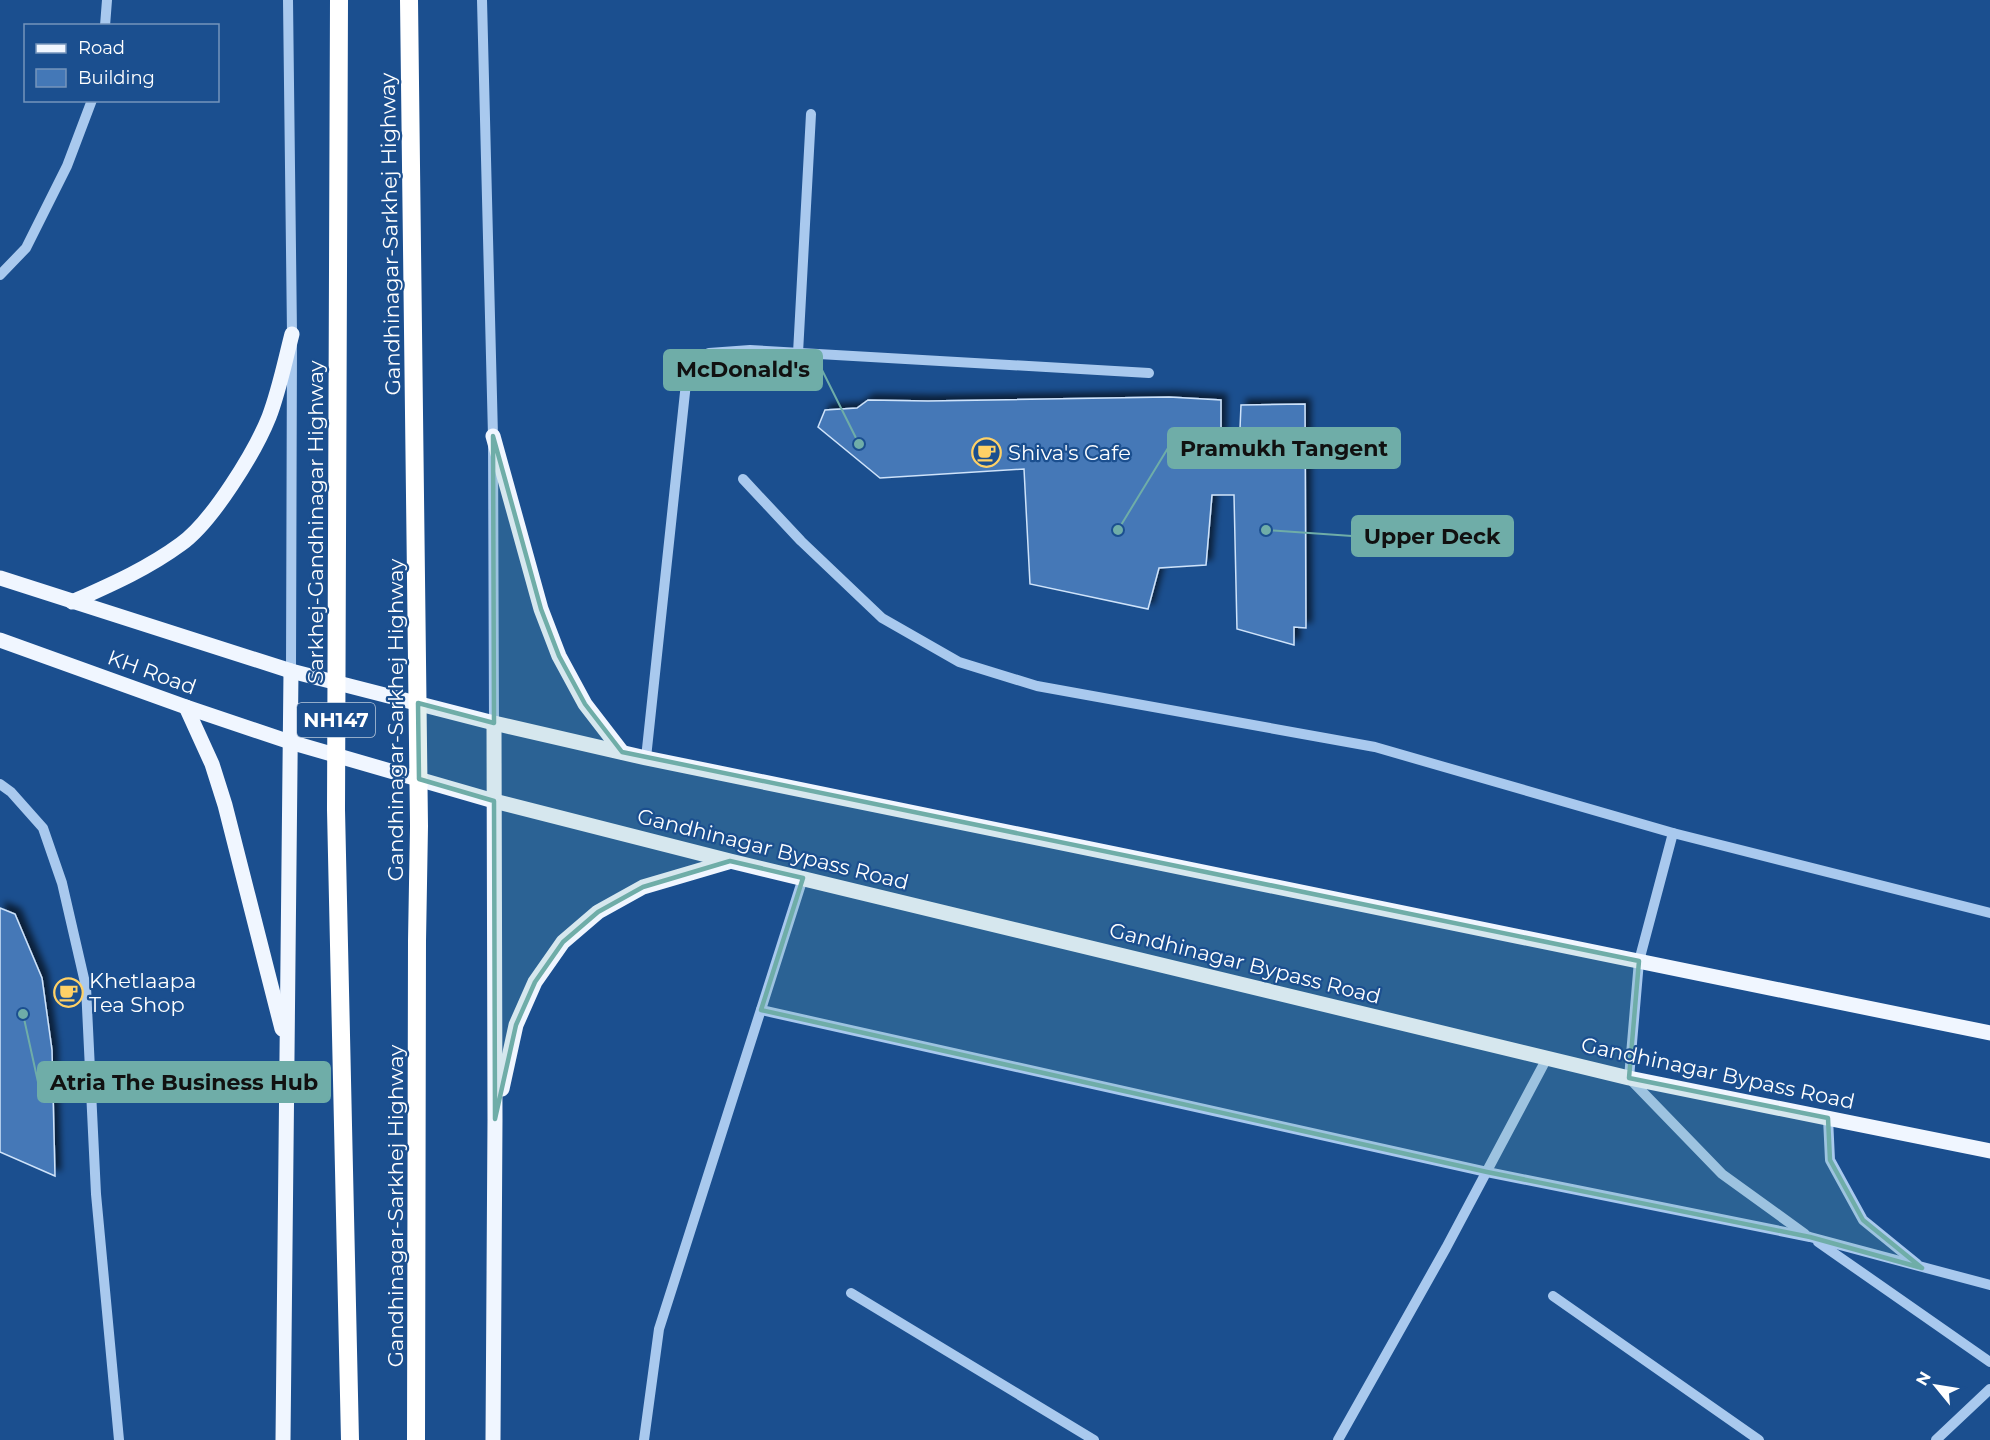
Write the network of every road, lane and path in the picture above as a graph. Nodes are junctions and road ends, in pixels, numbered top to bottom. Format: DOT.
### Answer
graph roads {
  1 [pos="107,0"];
  2 [pos="288,0"];
  3 [pos="339,0"];
  4 [pos="409,0"];
  5 [pos="482,0"];
  6 [pos="105,24"];
  7 [pos="91,102"];
  8 [pos="811,114"];
  9 [pos="0,275"];
  10 [pos="292,334"];
  11 [pos="798,353"];
  12 [pos="1149,373"];
  13 [pos="493,436"];
  14 [pos="743,479"];
  15 [pos="0,579"];
  16 [pos="72,602"];
  17 [pos="0,640"];
  18 [pos="291,670"];
  19 [pos="186,707"];
  20 [pos="494,723"];
  21 [pos="290,742"];
  22 [pos="622,752"];
  23 [pos="646,758"];
  24 [pos="0,784"];
  25 [pos="494,801"];
  26 [pos="1674,832"];
  27 [pos="730,861"];
  28 [pos="802,878"];
  29 [pos="1990,913"];
  30 [pos="1639,961"];
  31 [pos="761,1010"];
  32 [pos="1990,1033"];
  33 [pos="287,1049"];
  34 [pos="1547,1058"];
  35 [pos="1629,1078"];
  36 [pos="1828,1118"];
  37 [pos="495,1119"];
  38 [pos="1990,1151"];
  39 [pos="1486,1172"];
  40 [pos="1810,1237"];
  41 [pos="1922,1268"];
  42 [pos="1990,1285"];
  43 [pos="851,1293"];
  44 [pos="1553,1296"];
  45 [pos="1990,1362"];
  46 [pos="1990,1389"];
  47 [pos="119,1440"];
  48 [pos="283,1440"];
  49 [pos="351,1440"];
  50 [pos="416,1440"];
  51 [pos="493,1440"];
  52 [pos="644,1440"];
  53 [pos="1094,1440"];
  54 [pos="1338,1440"];
  55 [pos="1759,1440"];
  56 [pos="1936,1440"];
  1 -- 6 [label="street"];
  2 -- 10 [label="street"];
  3 -- 49 [label="highway, Sarkhej-Gandhinagar Highway / NH147, bridge"];
  4 -- 50 [label="highway, Gandhinagar-Sarkhej Highway, bridge"];
  5 -- 13 [label="street"];
  7 -- 9 [label="street"];
  8 -- 11 [label="street"];
  10 -- 16 [label="main road"];
  10 -- 18 [label="street"];
  11 -- 12 [label="street"];
  11 -- 23 [label="street"];
  13 -- 20 [label="street"];
  13 -- 22 [label="main road"];
  14 -- 26 [label="street"];
  15 -- 16 [label="main road, KH Road"];
  16 -- 18 [label="main road, KH Road"];
  17 -- 19 [label="main road, KH Road"];
  18 -- 20 [label="main road, KH Road"];
  18 -- 21 [label="main road"];
  19 -- 21 [label="main road, KH Road"];
  19 -- 33 [label="main road"];
  20 -- 22 [label="main road"];
  20 -- 25 [label="main road"];
  21 -- 25 [label="main road, KH Road"];
  21 -- 33 [label="main road"];
  22 -- 23 [label="main road"];
  23 -- 30 [label="main road"];
  24 -- 47 [label="street"];
  25 -- 27 [label="main road, Gandhinagar Bypass Road"];
  25 -- 37 [label="main road"];
  26 -- 29 [label="street"];
  26 -- 30 [label="street"];
  27 -- 28 [label="main road, Gandhinagar Bypass Road"];
  27 -- 37 [label="main road"];
  28 -- 31 [label="street"];
  28 -- 34 [label="main road, Gandhinagar Bypass Road"];
  30 -- 32 [label="main road"];
  30 -- 35 [label="street"];
  31 -- 39 [label="street"];
  31 -- 52 [label="street"];
  33 -- 48 [label="main road"];
  34 -- 35 [label="main road, Gandhinagar Bypass Road"];
  34 -- 39 [label="street"];
  35 -- 36 [label="main road, Gandhinagar Bypass Road"];
  35 -- 40 [label="street"];
  36 -- 38 [label="main road, Gandhinagar Bypass Road"];
  36 -- 41 [label="street"];
  37 -- 51 [label="main road"];
  39 -- 40 [label="street"];
  39 -- 54 [label="street"];
  40 -- 41 [label="street"];
  40 -- 45 [label="street"];
  41 -- 42 [label="street"];
  43 -- 53 [label="street"];
  44 -- 55 [label="street"];
  46 -- 56 [label="street"];
}
